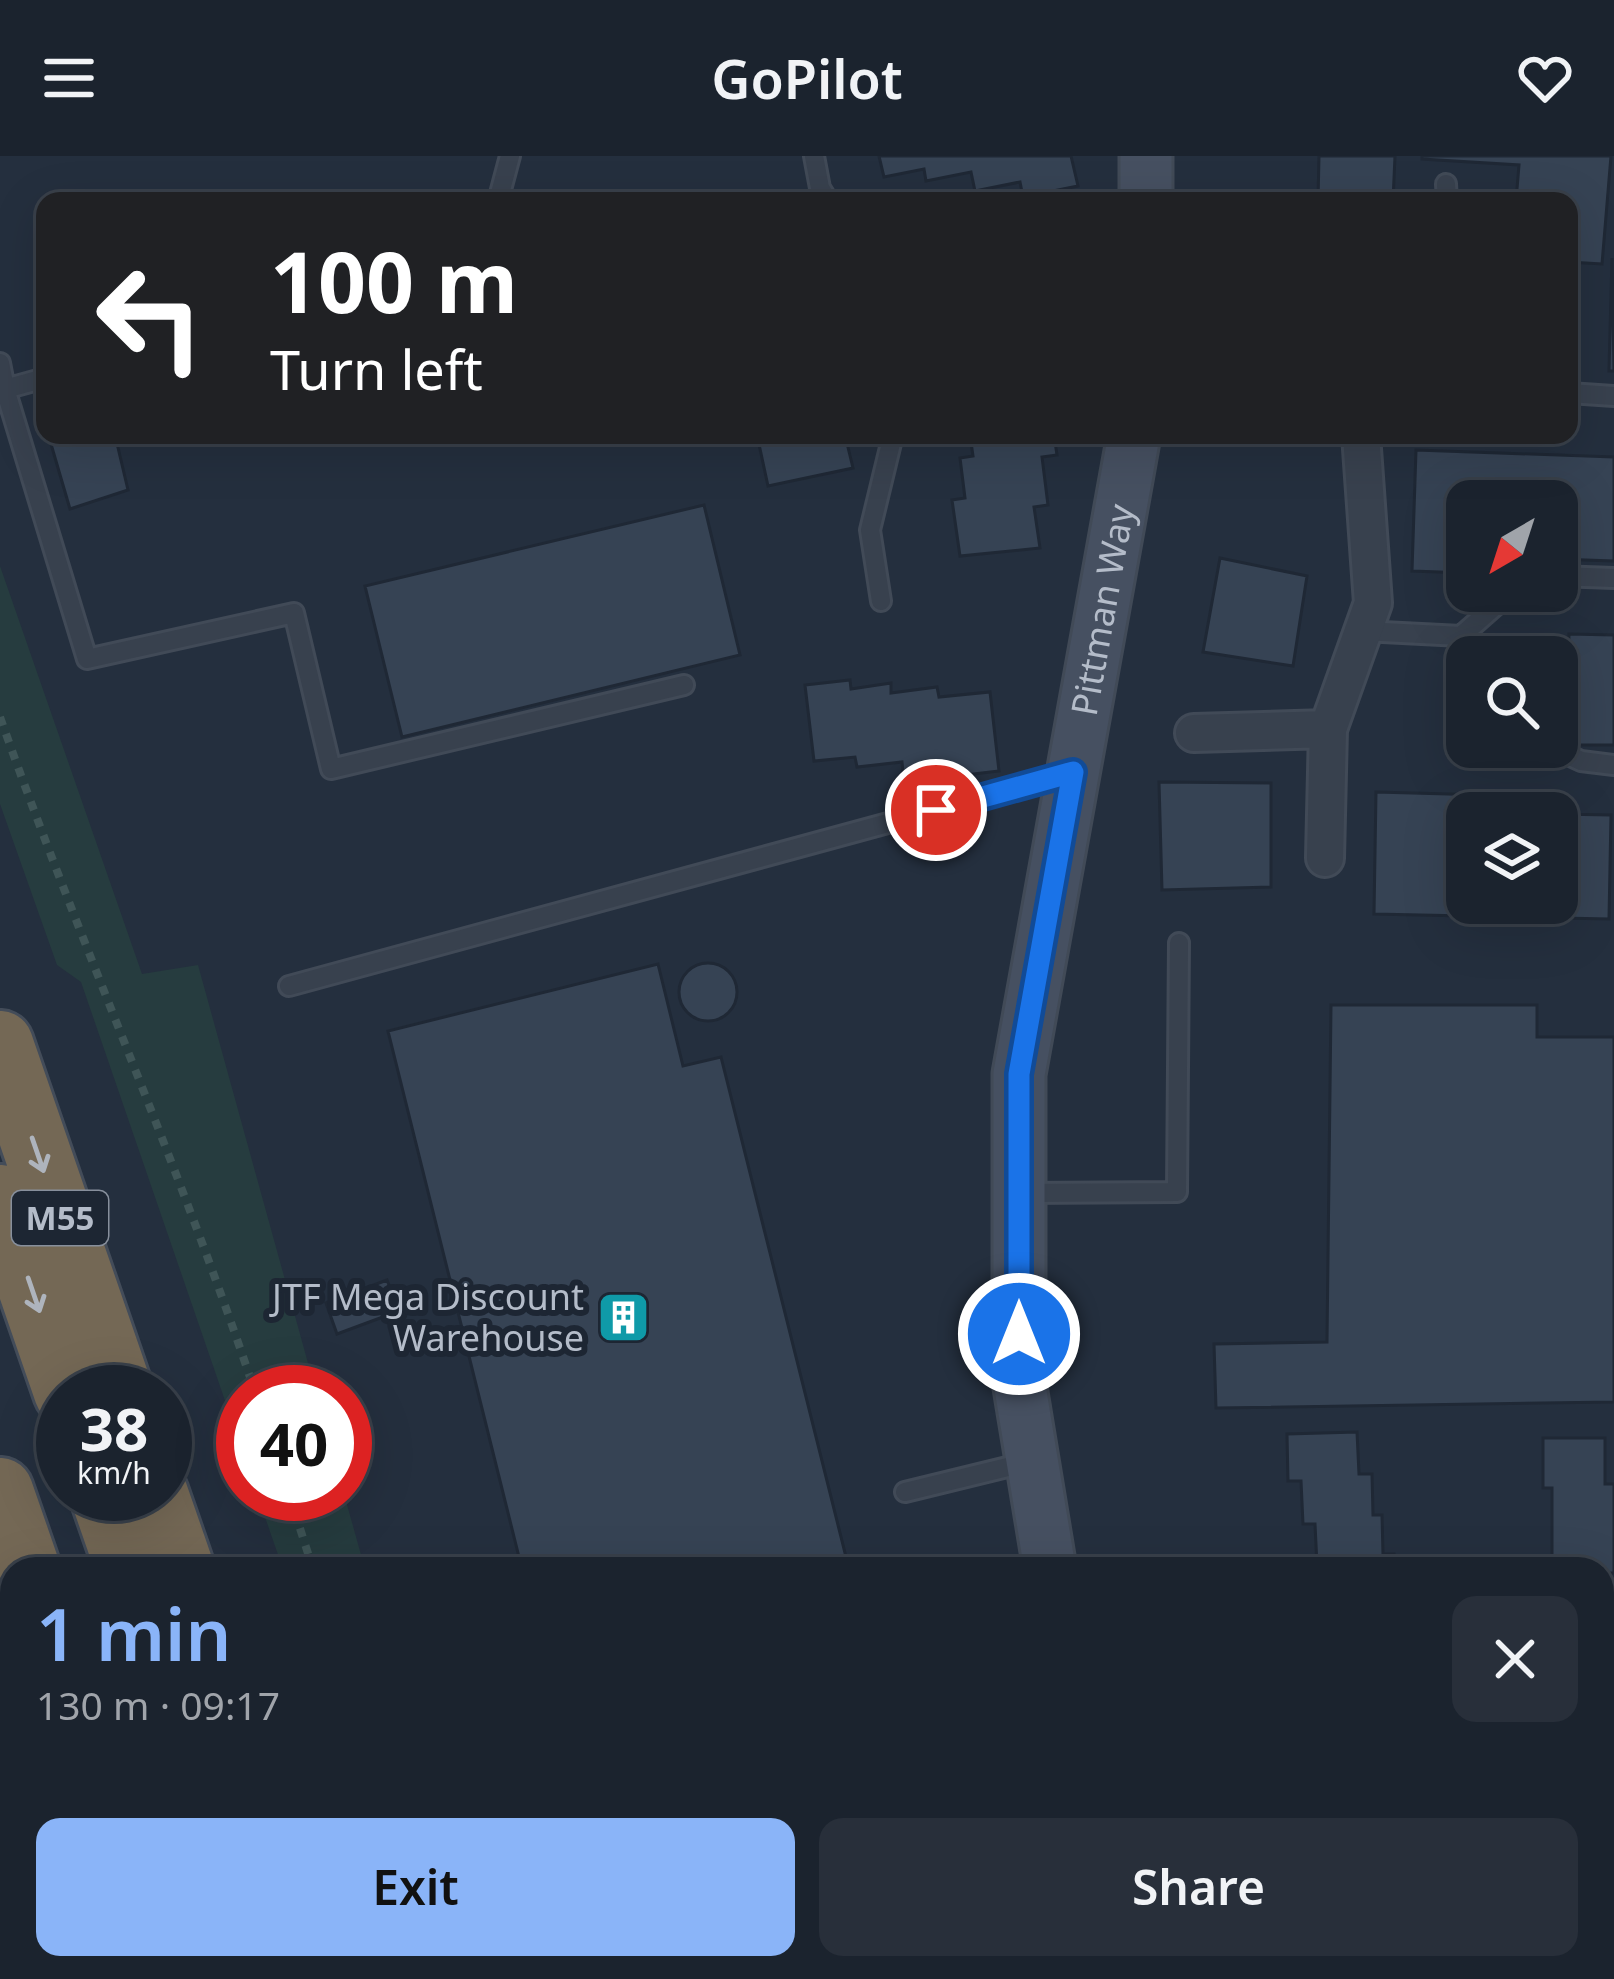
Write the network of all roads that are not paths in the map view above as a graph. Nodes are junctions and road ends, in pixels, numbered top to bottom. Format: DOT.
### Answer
graph roads {
  1 [pos="510,156"];
  2 [pos="814,156"];
  3 [pos="1146,156"];
  4 [pos="500,192"];
  5 [pos="822,192"];
  6 [pos="1146,192"];
  7 [pos="0,363"];
  8 [pos="36,380"];
  9 [pos="5,389"];
  10 [pos="1578,394"];
  11 [pos="1614,396"];
  12 [pos="891,444"];
  13 [pos="1132,444"];
  14 [pos="1361,444"];
  15 [pos="1578,577"];
  16 [pos="1614,578"];
  17 [pos="881,602"];
  18 [pos="1488,612"];
  19 [pos="1363,631"];
  20 [pos="1461,636"];
  21 [pos="684,686"];
  22 [pos="1328,729"];
  23 [pos="1194,733"];
  24 [pos="1578,760"];
  25 [pos="1614,765"];
  26 [pos="1073,772"];
  27 [pos="1325,858"];
  28 [pos="1179,943"];
  29 [pos="289,986"];
  30 [pos="0,1044"];
  31 [pos="1019,1193"];
  32 [pos="0,1198"];
  33 [pos="58,1365"];
  34 [pos="111,1365"];
  35 [pos="1032,1460"];
  36 [pos="0,1490"];
  37 [pos="905,1492"];
  38 [pos="112,1521"];
  39 [pos="164,1521"];
  40 [pos="23,1557"];
  41 [pos="125,1557"];
  42 [pos="177,1557"];
  43 [pos="1048,1557"];
  1 -- 4 [label="lane"];
  2 -- 5 [label="lane"];
  3 -- 6 [label="street"];
  7 -- 9 [label="lane"];
  8 -- 9 [label="lane"];
  9 -- 21 [label="lane"];
  10 -- 11 [label="lane"];
  12 -- 17 [label="lane"];
  13 -- 26 [label="street, Pittman Way"];
  14 -- 19 [label="street"];
  15 -- 16 [label="lane"];
  18 -- 20 [label="lane"];
  19 -- 20 [label="lane"];
  19 -- 22 [label="street"];
  22 -- 23 [label="street"];
  22 -- 27 [label="street"];
  24 -- 25 [label="lane"];
  26 -- 29 [label="lane"];
  26 -- 31 [label="street, Pittman Way"];
  28 -- 31 [label="lane"];
  30 -- 34 [label="highway, M55, one-way"];
  31 -- 35 [label="street, Pittman Way"];
  32 -- 33 [label="highway, one-way"];
  35 -- 37 [label="lane"];
  35 -- 43 [label="street, Pittman Way"];
  36 -- 40 [label="highway"];
  38 -- 41 [label="highway"];
  39 -- 42 [label="highway"];
}
